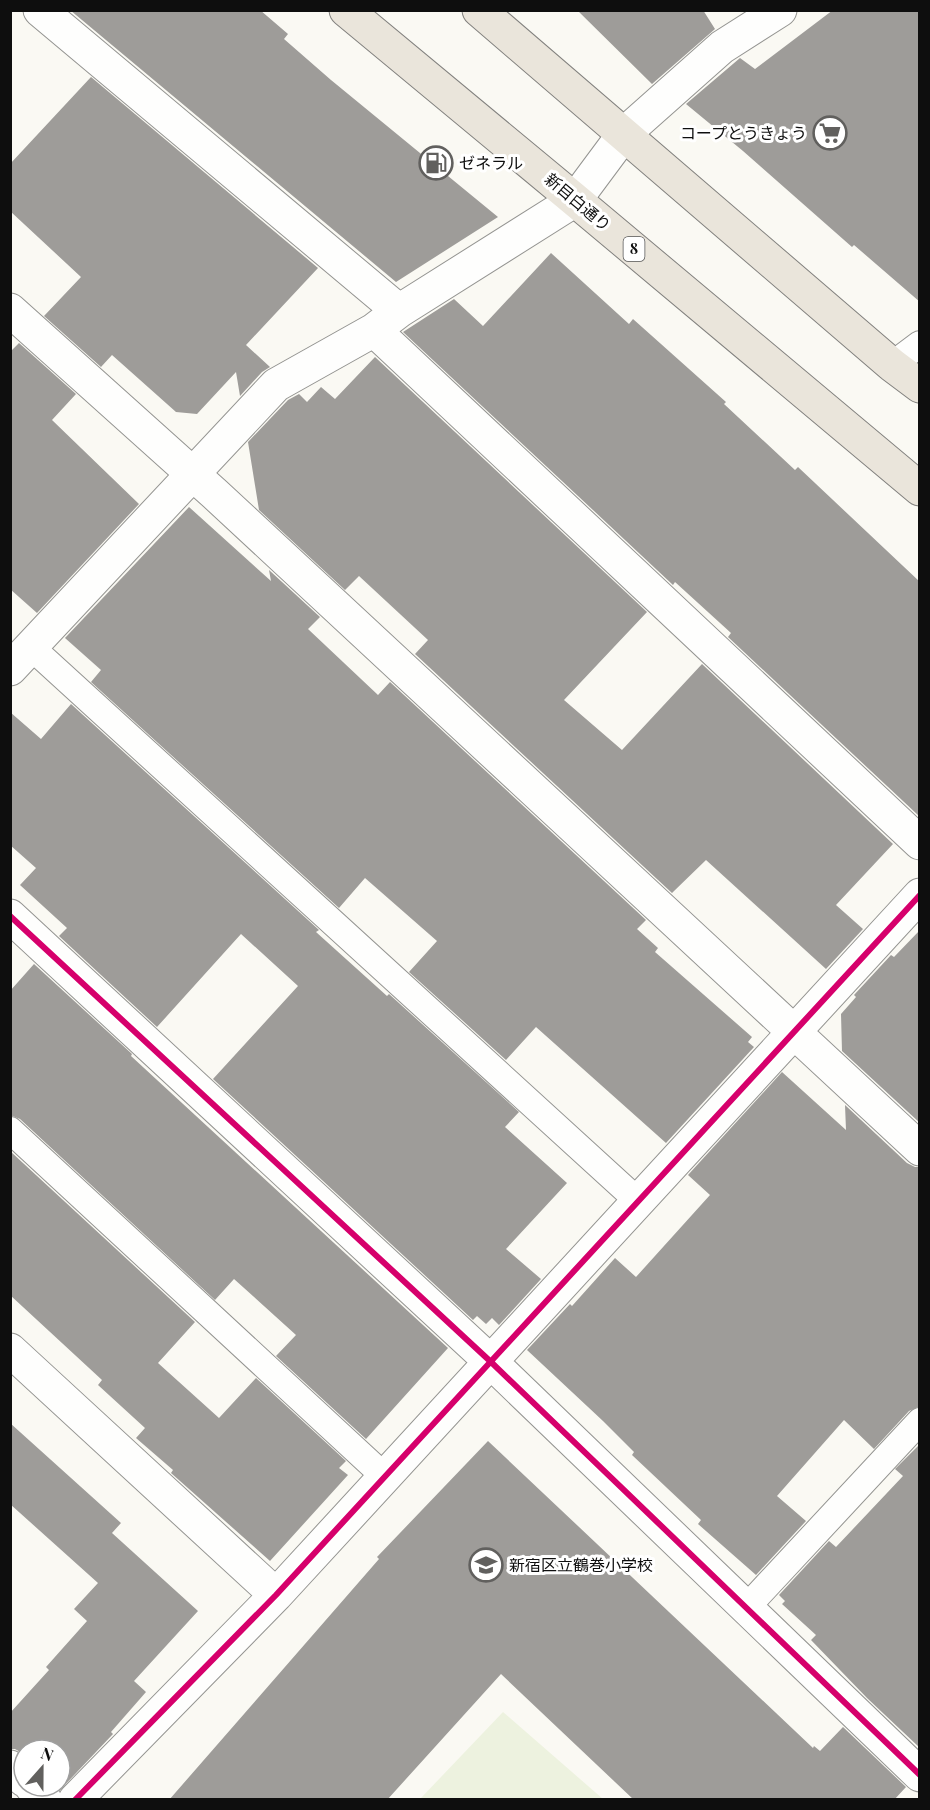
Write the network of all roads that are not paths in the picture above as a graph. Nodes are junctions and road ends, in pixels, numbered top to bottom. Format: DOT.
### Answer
graph roads {
  1 [pos="40,10"];
  2 [pos="346,10"];
  3 [pos="479,10"];
  4 [pos="780,10"];
  5 [pos="624,134"];
  6 [pos="575,200"];
  7 [pos="10,310"];
  8 [pos="386,320"];
  9 [pos="920,344"];
  10 [pos="892,364"];
  11 [pos="920,386"];
  12 [pos="192,475"];
  13 [pos="920,489"];
  14 [pos="21,658"];
  15 [pos="920,843"];
  16 [pos="920,895"];
  17 [pos="10,916"];
  18 [pos="794,1032"];
  19 [pos="10,1130"];
  20 [pos="920,1149"];
  21 [pos="638,1201"];
  22 [pos="10,1350"];
  23 [pos="491,1362"];
  24 [pos="920,1421"];
  25 [pos="385,1477"];
  26 [pos="276,1595"];
  27 [pos="746,1608"];
  28 [pos="920,1775"];
  29 [pos="75,1800"];
  1 -- 8 [label="street"];
  2 -- 6 [label="main road, 新目白通り / 8"];
  3 -- 5 [label="main road"];
  4 -- 5 [label="street"];
  5 -- 6 [label="street"];
  5 -- 10 [label="main road"];
  6 -- 8 [label="street"];
  6 -- 13 [label="main road, 新目白通り / 8"];
  7 -- 12 [label="street"];
  8 -- 12 [label="street"];
  8 -- 15 [label="street"];
  9 -- 10 [label="lane"];
  10 -- 11 [label="main road"];
  12 -- 14 [label="street"];
  12 -- 18 [label="street"];
  14 -- 21 [label="lane"];
  16 -- 18 [label="street"];
  17 -- 23 [label="street"];
  18 -- 20 [label="street"];
  18 -- 21 [label="street"];
  19 -- 25 [label="lane"];
  21 -- 23 [label="street"];
  22 -- 26 [label="street"];
  23 -- 25 [label="street"];
  23 -- 27 [label="street"];
  24 -- 27 [label="lane"];
  25 -- 26 [label="street"];
  26 -- 29 [label="street"];
  27 -- 28 [label="street"];
}
